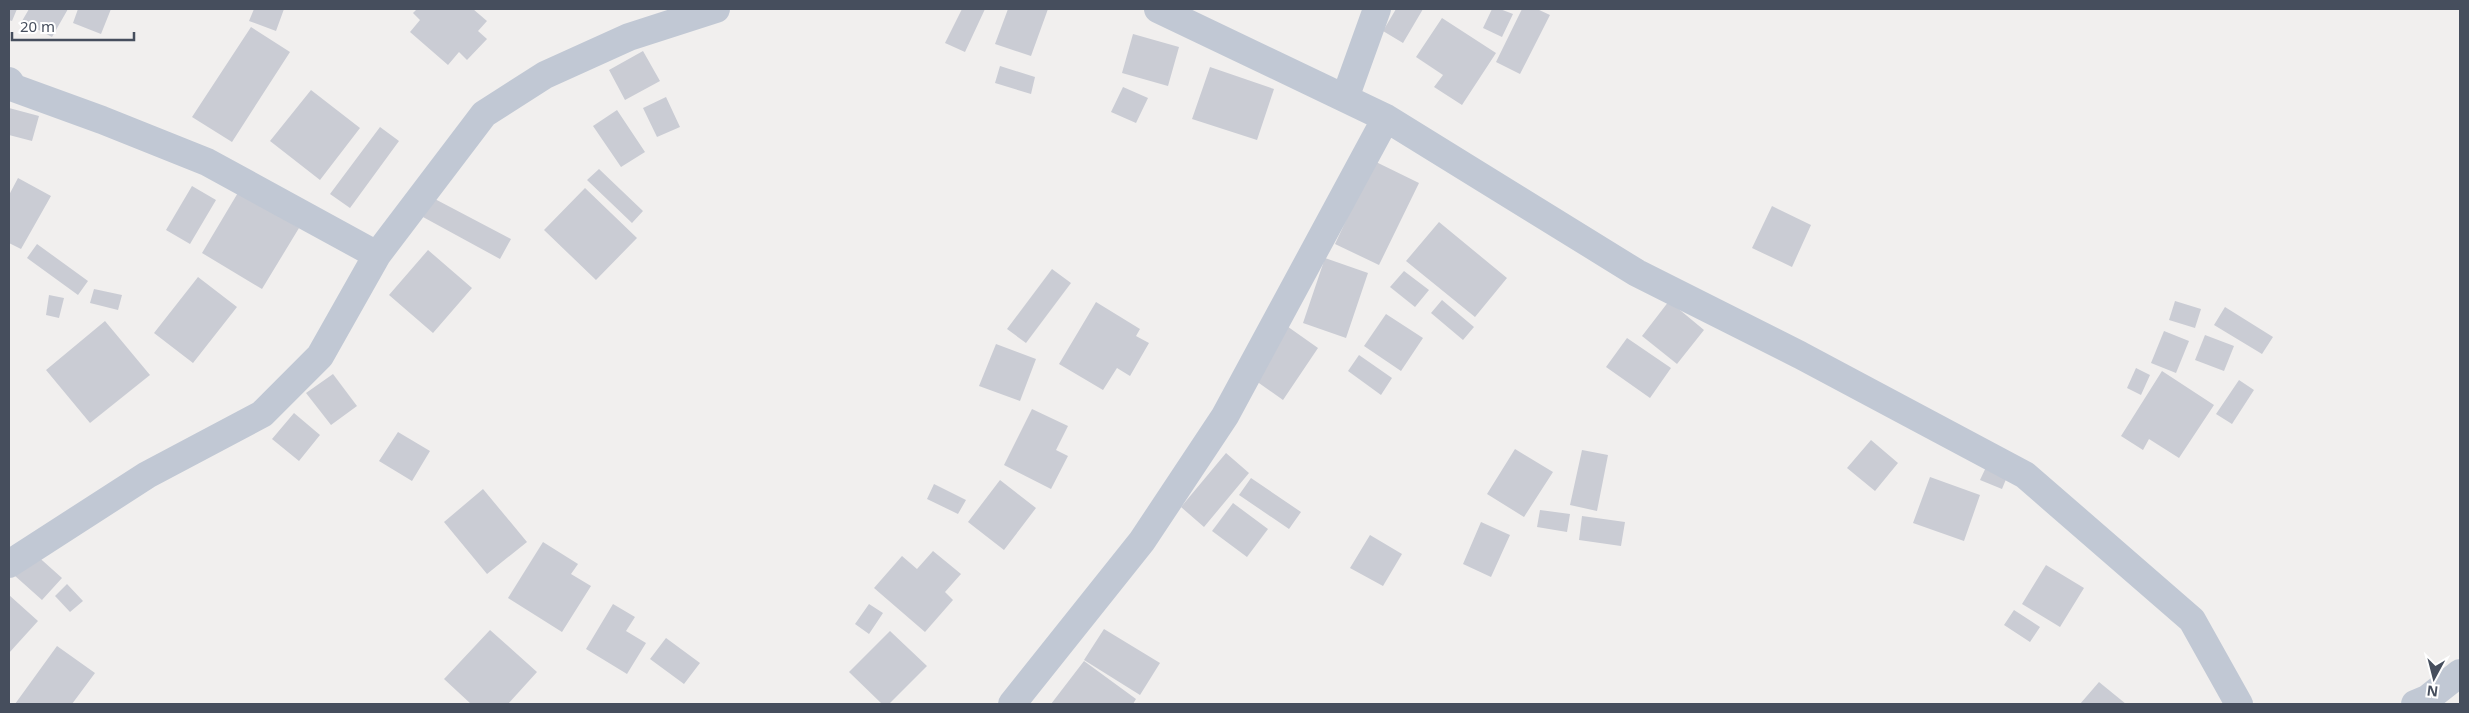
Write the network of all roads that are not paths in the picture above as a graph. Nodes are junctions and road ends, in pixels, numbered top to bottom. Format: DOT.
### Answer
graph roads {
  1 [pos="716,9"];
  2 [pos="1158,9"];
  3 [pos="1377,9"];
  4 [pos="9,81"];
  5 [pos="1345,98"];
  6 [pos="1386,118"];
  7 [pos="377,256"];
  8 [pos="9,564"];
  9 [pos="2460,673"];
  10 [pos="1012,704"];
  11 [pos="2239,704"];
  12 [pos="2415,704"];
  1 -- 7 [label="street"];
  2 -- 5 [label="street"];
  3 -- 5 [label="street"];
  4 -- 7 [label="street"];
  5 -- 6 [label="street"];
  6 -- 10 [label="street"];
  6 -- 11 [label="street"];
  7 -- 8 [label="street"];
  9 -- 12 [label="street"];
}
